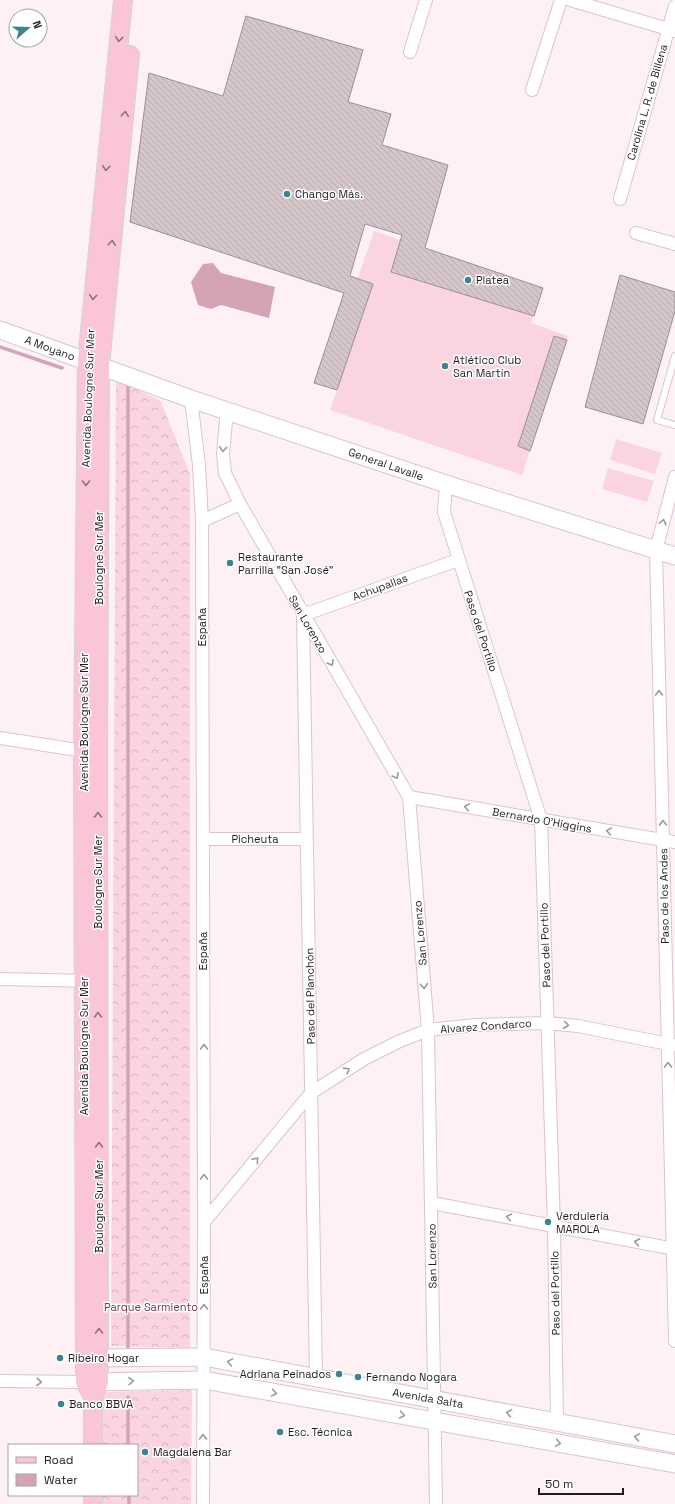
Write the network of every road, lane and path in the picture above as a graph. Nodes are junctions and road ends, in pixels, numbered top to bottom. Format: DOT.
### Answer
graph roads {
  1 [pos="123,0"];
  2 [pos="136,0"];
  3 [pos="426,0"];
  4 [pos="561,0"];
  5 [pos="570,0"];
  6 [pos="675,6"];
  7 [pos="672,30"];
  8 [pos="410,52"];
  9 [pos="532,90"];
  10 [pos="620,199"];
  11 [pos="636,233"];
  12 [pos="675,244"];
  13 [pos="0,330"];
  14 [pos="675,356"];
  15 [pos="93,363"];
  16 [pos="191,399"];
  17 [pos="227,410"];
  18 [pos="675,425"];
  19 [pos="675,477"];
  20 [pos="446,484"];
  21 [pos="240,504"];
  22 [pos="202,521"];
  23 [pos="656,550"];
  24 [pos="675,556"];
  25 [pos="458,560"];
  26 [pos="303,615"];
  27 [pos="0,738"];
  28 [pos="91,752"];
  29 [pos="409,797"];
  30 [pos="541,820"];
  31 [pos="203,839"];
  32 [pos="307,839"];
  33 [pos="663,840"];
  34 [pos="675,842"];
  35 [pos="0,979"];
  36 [pos="91,981"];
  37 [pos="547,1022"];
  38 [pos="428,1030"];
  39 [pos="671,1044"];
  40 [pos="311,1093"];
  41 [pos="432,1203"];
  42 [pos="204,1222"];
  43 [pos="554,1226"];
  44 [pos="674,1249"];
  45 [pos="675,1341"];
  46 [pos="204,1357"];
  47 [pos="92,1358"];
  48 [pos="316,1378"];
  49 [pos="204,1380"];
  50 [pos="0,1381"];
  51 [pos="92,1387"];
  52 [pos="435,1399"];
  53 [pos="435,1421"];
  54 [pos="557,1422"];
  55 [pos="93,1444"];
  56 [pos="675,1444"];
  57 [pos="675,1464"];
  58 [pos="203,1504"];
  59 [pos="436,1504"];
  1 -- 15 [label="main road, Avenida Boulogne Sur Mer, one-way"];
  15 -- 2 [label="main road, Avenida Boulogne Sur Mer, one-way"];
  3 -- 8 [label="street"];
  4 -- 9 [label="street"];
  5 -- 7 [label="street"];
  6 -- 7 [label="street, Carolina L. R. de Billena"];
  7 -- 10 [label="street, Carolina L. R. de Billena"];
  11 -- 12 [label="street"];
  13 -- 15 [label="street, A Moyano"];
  14 -- 18 [label="lane"];
  15 -- 16 [label="street, General Lavalle"];
  15 -- 28 [label="main road, Boulogne Sur Mer"];
  16 -- 17 [label="street, General Lavalle"];
  16 -- 22 [label="street, España"];
  17 -- 20 [label="street, General Lavalle"];
  17 -- 21 [label="street, San Lorenzo, one-way"];
  23 -- 19 [label="street, Paso de los Andes, one-way"];
  20 -- 23 [label="street, General Lavalle"];
  20 -- 25 [label="street, Paso del Portillo"];
  21 -- 22 [label="street"];
  21 -- 26 [label="street, San Lorenzo"];
  22 -- 31 [label="street, España"];
  23 -- 24 [label="street, General Lavalle"];
  33 -- 23 [label="street, Paso de los Andes, one-way"];
  25 -- 26 [label="street, Achupallas"];
  25 -- 30 [label="street, Paso del Portillo"];
  26 -- 29 [label="street, San Lorenzo, one-way"];
  26 -- 32 [label="street, Paso del Planchón"];
  27 -- 28 [label="street"];
  28 -- 36 [label="main road, Avenida Boulogne Sur Mer"];
  30 -- 29 [label="street, Bernardo O'Higgins, one-way"];
  29 -- 38 [label="street, San Lorenzo, one-way"];
  33 -- 30 [label="street, Bernardo O'Higgins, one-way"];
  30 -- 37 [label="street, Paso del Portillo"];
  31 -- 32 [label="street, Picheuta"];
  42 -- 31 [label="street, España, one-way"];
  32 -- 40 [label="street, Paso del Planchón"];
  33 -- 34 [label="street, Bernardo O'Higgins"];
  33 -- 39 [label="street, Paso de los Andes"];
  35 -- 36 [label="street"];
  36 -- 47 [label="main road, Avenida Boulogne Sur Mer"];
  37 -- 38 [label="street, Alvarez Condarco"];
  37 -- 39 [label="street, Alvarez Condarco, one-way"];
  37 -- 43 [label="street, Paso del Portillo"];
  40 -- 38 [label="street, Alvarez Condarco, one-way"];
  38 -- 41 [label="street, San Lorenzo"];
  44 -- 39 [label="street, Paso de los Andes, one-way"];
  42 -- 40 [label="street, Alvarez Condarco, one-way"];
  40 -- 48 [label="street, Paso del Planchón"];
  43 -- 41 [label="street, one-way"];
  41 -- 52 [label="street, San Lorenzo"];
  46 -- 42 [label="street, España, one-way"];
  44 -- 43 [label="street, one-way"];
  43 -- 54 [label="street, Paso del Portillo"];
  44 -- 45 [label="street, Paso de los Andes"];
  46 -- 47 [label="street, Avenida Salta"];
  48 -- 46 [label="street, Avenida Salta, one-way"];
  46 -- 49 [label="street, España"];
  47 -- 51 [label="main road, Avenida Boulogne Sur Mer"];
  48 -- 52 [label="street, Avenida Salta"];
  51 -- 49 [label="street, Avenida Salta, one-way"];
  49 -- 53 [label="street, Avenida Salta, one-way"];
  58 -- 49 [label="street, España, one-way"];
  50 -- 51 [label="street, one-way"];
  51 -- 55 [label="main road, Avenida Boulogne Sur Mer"];
  52 -- 53 [label="street, San Lorenzo"];
  54 -- 52 [label="street, Avenida Salta, one-way"];
  53 -- 57 [label="street, Avenida Salta, one-way"];
  53 -- 59 [label="street, San Lorenzo"];
  56 -- 54 [label="street, Avenida Salta, one-way"];
}
